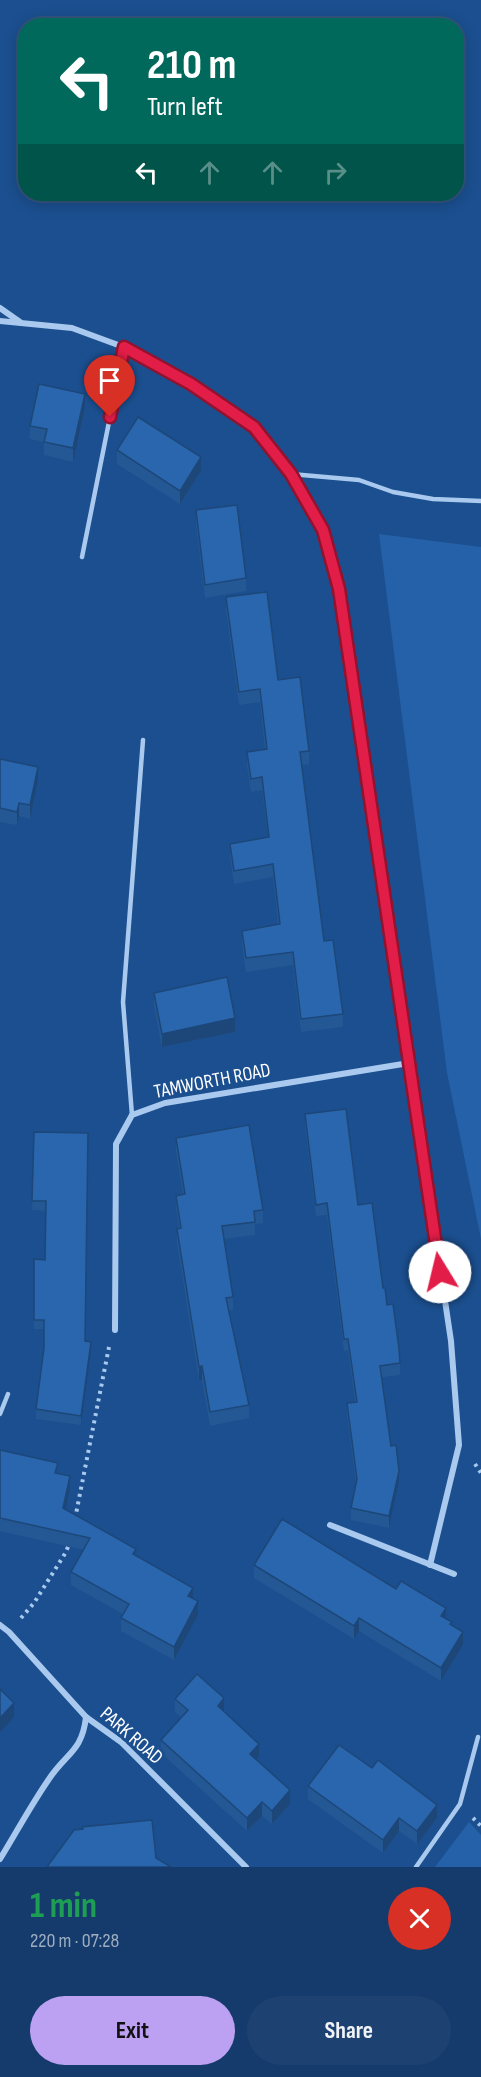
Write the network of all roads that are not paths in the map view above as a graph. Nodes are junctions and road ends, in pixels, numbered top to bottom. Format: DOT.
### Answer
graph roads {
  1 [pos="0,308"];
  2 [pos="0,321"];
  3 [pos="20,322"];
  4 [pos="124,347"];
  5 [pos="291,474"];
  6 [pos="481,501"];
  7 [pos="82,557"];
  8 [pos="143,740"];
  9 [pos="409,1063"];
  10 [pos="132,1114"];
  11 [pos="115,1330"];
  12 [pos="8,1394"];
  13 [pos="0,1414"];
  14 [pos="330,1525"];
  15 [pos="430,1565"];
  16 [pos="454,1574"];
  17 [pos="0,1625"];
  18 [pos="86,1717"];
  19 [pos="478,1737"];
  20 [pos="0,1859"];
  21 [pos="246,1867"];
  22 [pos="416,1867"];
  1 -- 3 [label="street"];
  2 -- 3 [label="street"];
  3 -- 4 [label="street"];
  4 -- 5 [label="street"];
  4 -- 7 [label="lane"];
  5 -- 6 [label="lane"];
  5 -- 9 [label="street"];
  8 -- 10 [label="lane"];
  9 -- 10 [label="street, TAMWORTH ROAD"];
  9 -- 15 [label="street"];
  10 -- 11 [label="street, TAMWORTH ROAD"];
  12 -- 13 [label="lane"];
  14 -- 15 [label="street"];
  15 -- 16 [label="street"];
  17 -- 18 [label="street, PARK ROAD"];
  18 -- 20 [label="street"];
  18 -- 21 [label="street, PARK ROAD"];
  19 -- 22 [label="lane"];
}
